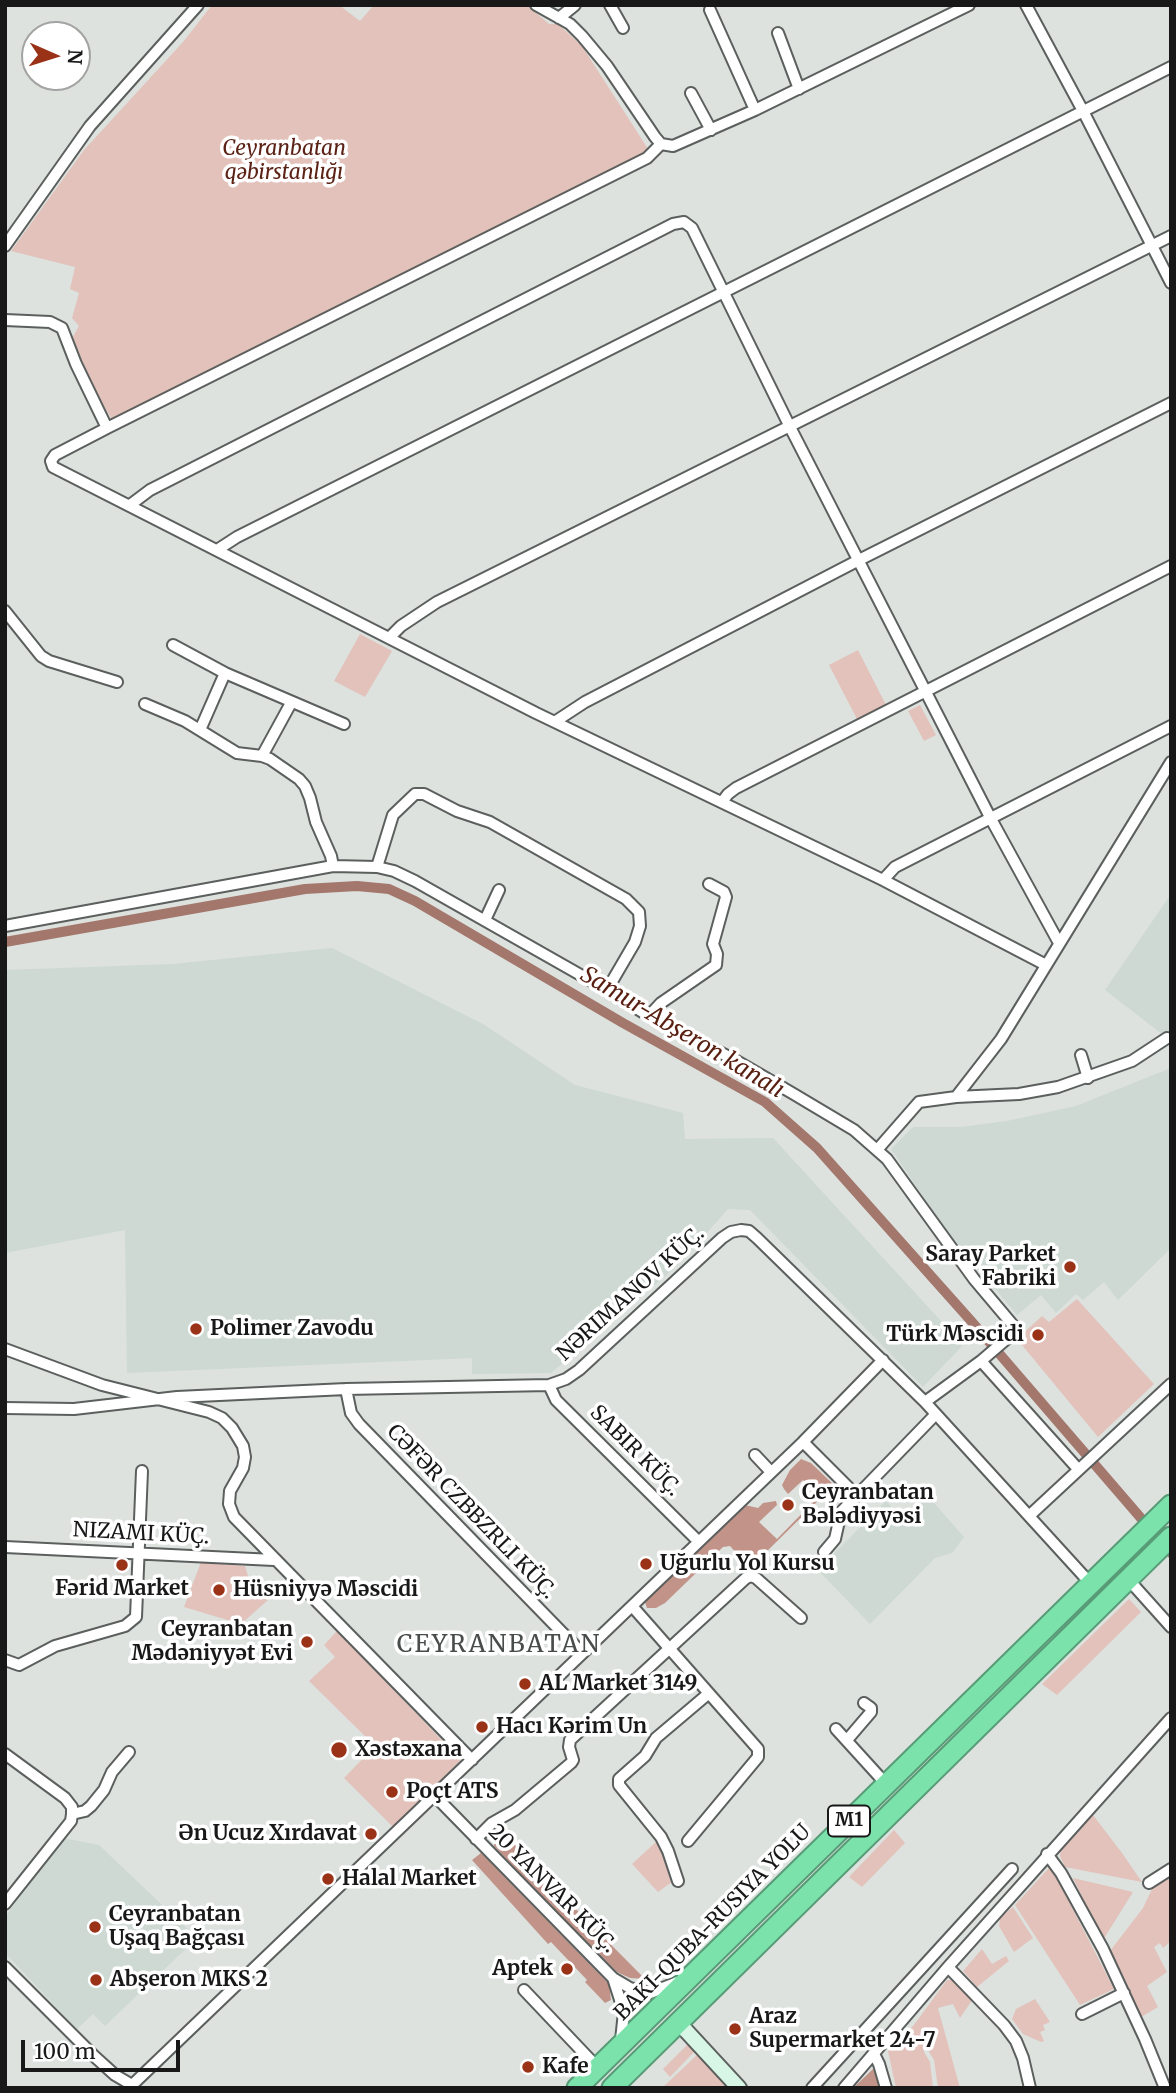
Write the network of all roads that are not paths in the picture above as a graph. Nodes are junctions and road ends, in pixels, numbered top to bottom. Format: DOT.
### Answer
graph roads {
  1 [pos="198,5"];
  2 [pos="536,5"];
  3 [pos="575,5"];
  4 [pos="610,5"];
  5 [pos="970,5"];
  6 [pos="1026,5"];
  7 [pos="710,10"];
  8 [pos="559,18"];
  9 [pos="623,28"];
  10 [pos="778,33"];
  11 [pos="1171,67"];
  12 [pos="799,89"];
  13 [pos="691,93"];
  14 [pos="755,110"];
  15 [pos="1083,111"];
  16 [pos="711,130"];
  17 [pos="661,144"];
  18 [pos="1171,236"];
  19 [pos="5,246"];
  20 [pos="1151,246"];
  21 [pos="1171,283"];
  22 [pos="723,292"];
  23 [pos="5,320"];
  24 [pos="1171,403"];
  25 [pos="790,427"];
  26 [pos="107,428"];
  27 [pos="130,505"];
  28 [pos="217,550"];
  29 [pos="859,560"];
  30 [pos="1171,566"];
  31 [pos="5,611"];
  32 [pos="389,638"];
  33 [pos="173,645"];
  34 [pos="225,673"];
  35 [pos="117,682"];
  36 [pos="928,692"];
  37 [pos="291,702"];
  38 [pos="145,704"];
  39 [pos="556,721"];
  40 [pos="344,724"];
  41 [pos="1171,726"];
  42 [pos="200,730"];
  43 [pos="262,756"];
  44 [pos="1171,762"];
  45 [pos="722,802"];
  46 [pos="991,819"];
  47 [pos="333,866"];
  48 [pos="376,867"];
  49 [pos="883,880"];
  50 [pos="709,884"];
  51 [pos="499,890"];
  52 [pos="485,920"];
  53 [pos="5,926"];
  54 [pos="1059,943"];
  55 [pos="1046,965"];
  56 [pos="607,990"];
  57 [pos="649,1016"];
  58 [pos="1167,1038"];
  59 [pos="1080,1055"];
  60 [pos="1088,1078"];
  61 [pos="956,1097"];
  62 [pos="877,1150"];
  63 [pos="5,1349"];
  64 [pos="883,1360"];
  65 [pos="981,1361"];
  66 [pos="1171,1384"];
  67 [pos="549,1385"];
  68 [pos="346,1389"];
  69 [pos="158,1400"];
  70 [pos="925,1402"];
  71 [pos="5,1408"];
  72 [pos="936,1414"];
  73 [pos="803,1442"];
  74 [pos="755,1455"];
  75 [pos="1079,1468"];
  76 [pos="142,1471"];
  77 [pos="771,1472"];
  78 [pos="856,1495"];
  79 [pos="1169,1507"];
  80 [pos="1029,1516"];
  81 [pos="1171,1537"];
  82 [pos="698,1541"];
  83 [pos="5,1547"];
  84 [pos="824,1552"];
  85 [pos="139,1554"];
  86 [pos="274,1560"];
  87 [pos="1133,1575"];
  88 [pos="1091,1584"];
  89 [pos="632,1606"];
  90 [pos="801,1618"];
  91 [pos="1171,1627"];
  92 [pos="669,1649"];
  93 [pos="582,1653"];
  94 [pos="5,1660"];
  95 [pos="709,1694"];
  96 [pos="864,1703"];
  97 [pos="1171,1718"];
  98 [pos="836,1729"];
  99 [pos="847,1740"];
  100 [pos="128,1752"];
  101 [pos="5,1754"];
  102 [pos="472,1760"];
  103 [pos="886,1784"];
  104 [pos="435,1796"];
  105 [pos="72,1814"];
  106 [pos="476,1839"];
  107 [pos="688,1840"];
  108 [pos="1047,1854"];
  109 [pos="1012,1869"];
  110 [pos="1171,1869"];
  111 [pos="678,1881"];
  112 [pos="1149,1883"];
  113 [pos="9,1889"];
  114 [pos="5,1904"];
  115 [pos="5,1967"];
  116 [pos="948,1967"];
  117 [pos="693,1975"];
  118 [pos="613,1978"];
  119 [pos="524,1990"];
  120 [pos="1124,1993"];
  121 [pos="1082,2014"];
  122 [pos="678,2022"];
  123 [pos="620,2047"];
  124 [pos="874,2054"];
  125 [pos="598,2068"];
  126 [pos="131,2086"];
  127 [pos="577,2088"];
  128 [pos="612,2088"];
  129 [pos="739,2088"];
  130 [pos="812,2088"];
  131 [pos="844,2088"];
  132 [pos="886,2088"];
  133 [pos="1030,2088"];
  134 [pos="1165,2088"];
  1 -- 19 [label="street"];
  2 -- 8 [label="street"];
  3 -- 8 [label="street"];
  4 -- 9 [label="street"];
  5 -- 12 [label="street"];
  6 -- 15 [label="street"];
  7 -- 14 [label="street"];
  8 -- 17 [label="street"];
  10 -- 12 [label="street"];
  11 -- 15 [label="street"];
  12 -- 14 [label="street"];
  13 -- 16 [label="street"];
  14 -- 16 [label="street"];
  15 -- 20 [label="street"];
  15 -- 22 [label="street"];
  16 -- 17 [label="street"];
  17 -- 26 [label="street"];
  18 -- 20 [label="street"];
  20 -- 21 [label="street"];
  20 -- 25 [label="street"];
  22 -- 25 [label="street"];
  22 -- 27 [label="street"];
  22 -- 28 [label="street"];
  23 -- 26 [label="street"];
  24 -- 29 [label="street"];
  25 -- 29 [label="street"];
  25 -- 32 [label="street"];
  26 -- 27 [label="street"];
  27 -- 28 [label="street"];
  28 -- 32 [label="street"];
  29 -- 36 [label="street"];
  29 -- 39 [label="street"];
  30 -- 36 [label="street"];
  31 -- 35 [label="street"];
  32 -- 39 [label="street"];
  33 -- 34 [label="street"];
  34 -- 37 [label="street"];
  34 -- 42 [label="street"];
  36 -- 45 [label="street"];
  36 -- 46 [label="street"];
  37 -- 40 [label="street"];
  37 -- 43 [label="street"];
  38 -- 42 [label="street"];
  39 -- 45 [label="street"];
  41 -- 46 [label="street"];
  42 -- 43 [label="street"];
  43 -- 47 [label="street"];
  44 -- 54 [label="street"];
  45 -- 49 [label="street"];
  46 -- 49 [label="street"];
  46 -- 54 [label="street"];
  47 -- 48 [label="street"];
  47 -- 53 [label="street"];
  48 -- 52 [label="street"];
  48 -- 56 [label="street"];
  49 -- 55 [label="street"];
  50 -- 57 [label="street"];
  51 -- 52 [label="street"];
  52 -- 56 [label="street"];
  54 -- 55 [label="street"];
  55 -- 61 [label="street"];
  56 -- 57 [label="street"];
  57 -- 62 [label="street"];
  58 -- 60 [label="street"];
  59 -- 60 [label="street"];
  60 -- 61 [label="street"];
  61 -- 62 [label="street"];
  62 -- 65 [label="street"];
  63 -- 69 [label="street"];
  64 -- 67 [label="street, NƏRIMANOV KÜÇ."];
  64 -- 70 [label="street, NƏRIMANOV KÜÇ."];
  64 -- 73 [label="street"];
  65 -- 70 [label="street"];
  65 -- 75 [label="street"];
  66 -- 75 [label="street"];
  67 -- 68 [label="street, NƏRIMANOV KÜÇ."];
  67 -- 82 [label="street, SABIR KÜÇ."];
  68 -- 69 [label="street, NƏRIMANOV KÜÇ."];
  68 -- 93 [label="street"];
  69 -- 71 [label="street, NƏRIMANOV KÜÇ."];
  69 -- 86 [label="street, NIZAMI KÜÇ."];
  70 -- 72 [label="street, NƏRIMANOV KÜÇ."];
  72 -- 78 [label="street"];
  72 -- 80 [label="street, NƏRIMANOV KÜÇ."];
  73 -- 77 [label="street"];
  73 -- 78 [label="street"];
  74 -- 77 [label="street"];
  75 -- 80 [label="street"];
  76 -- 85 [label="street"];
  77 -- 82 [label="street"];
  78 -- 84 [label="street"];
  79 -- 88 [label="highway, M1"];
  80 -- 88 [label="street, NƏRIMANOV KÜÇ."];
  81 -- 87 [label="highway"];
  82 -- 89 [label="street"];
  83 -- 85 [label="street, NIZAMI KÜÇ."];
  85 -- 86 [label="street, NIZAMI KÜÇ."];
  85 -- 94 [label="street"];
  86 -- 102 [label="street, NIZAMI KÜÇ."];
  87 -- 91 [label="street"];
  87 -- 122 [label="highway, M1"];
  88 -- 103 [label="highway, M1"];
  89 -- 92 [label="street"];
  89 -- 93 [label="street"];
  90 -- 92 [label="street"];
  92 -- 95 [label="street"];
  92 -- 106 [label="street"];
  93 -- 102 [label="street"];
  95 -- 107 [label="street"];
  95 -- 111 [label="street"];
  96 -- 99 [label="street"];
  97 -- 108 [label="street"];
  98 -- 99 [label="street"];
  99 -- 103 [label="street"];
  100 -- 105 [label="street"];
  101 -- 105 [label="street"];
  102 -- 104 [label="street"];
  103 -- 117 [label="highway, M1"];
  104 -- 106 [label="street, 20 YANVAR KÜÇ."];
  104 -- 126 [label="street"];
  105 -- 113 [label="street"];
  106 -- 118 [label="street, 20 YANVAR KÜÇ."];
  108 -- 116 [label="street"];
  108 -- 120 [label="street"];
  109 -- 130 [label="street"];
  110 -- 112 [label="street"];
  113 -- 114 [label="street"];
  115 -- 126 [label="street"];
  116 -- 124 [label="street"];
  116 -- 133 [label="street"];
  117 -- 118 [label="street"];
  117 -- 123 [label="highway, M1"];
  118 -- 123 [label="street"];
  119 -- 125 [label="street"];
  120 -- 121 [label="street"];
  120 -- 134 [label="street"];
  122 -- 128 [label="highway, M1"];
  122 -- 129 [label="street"];
  123 -- 125 [label="highway, M1"];
  124 -- 131 [label="street"];
  124 -- 132 [label="street"];
  125 -- 127 [label="highway, M1"];
}
